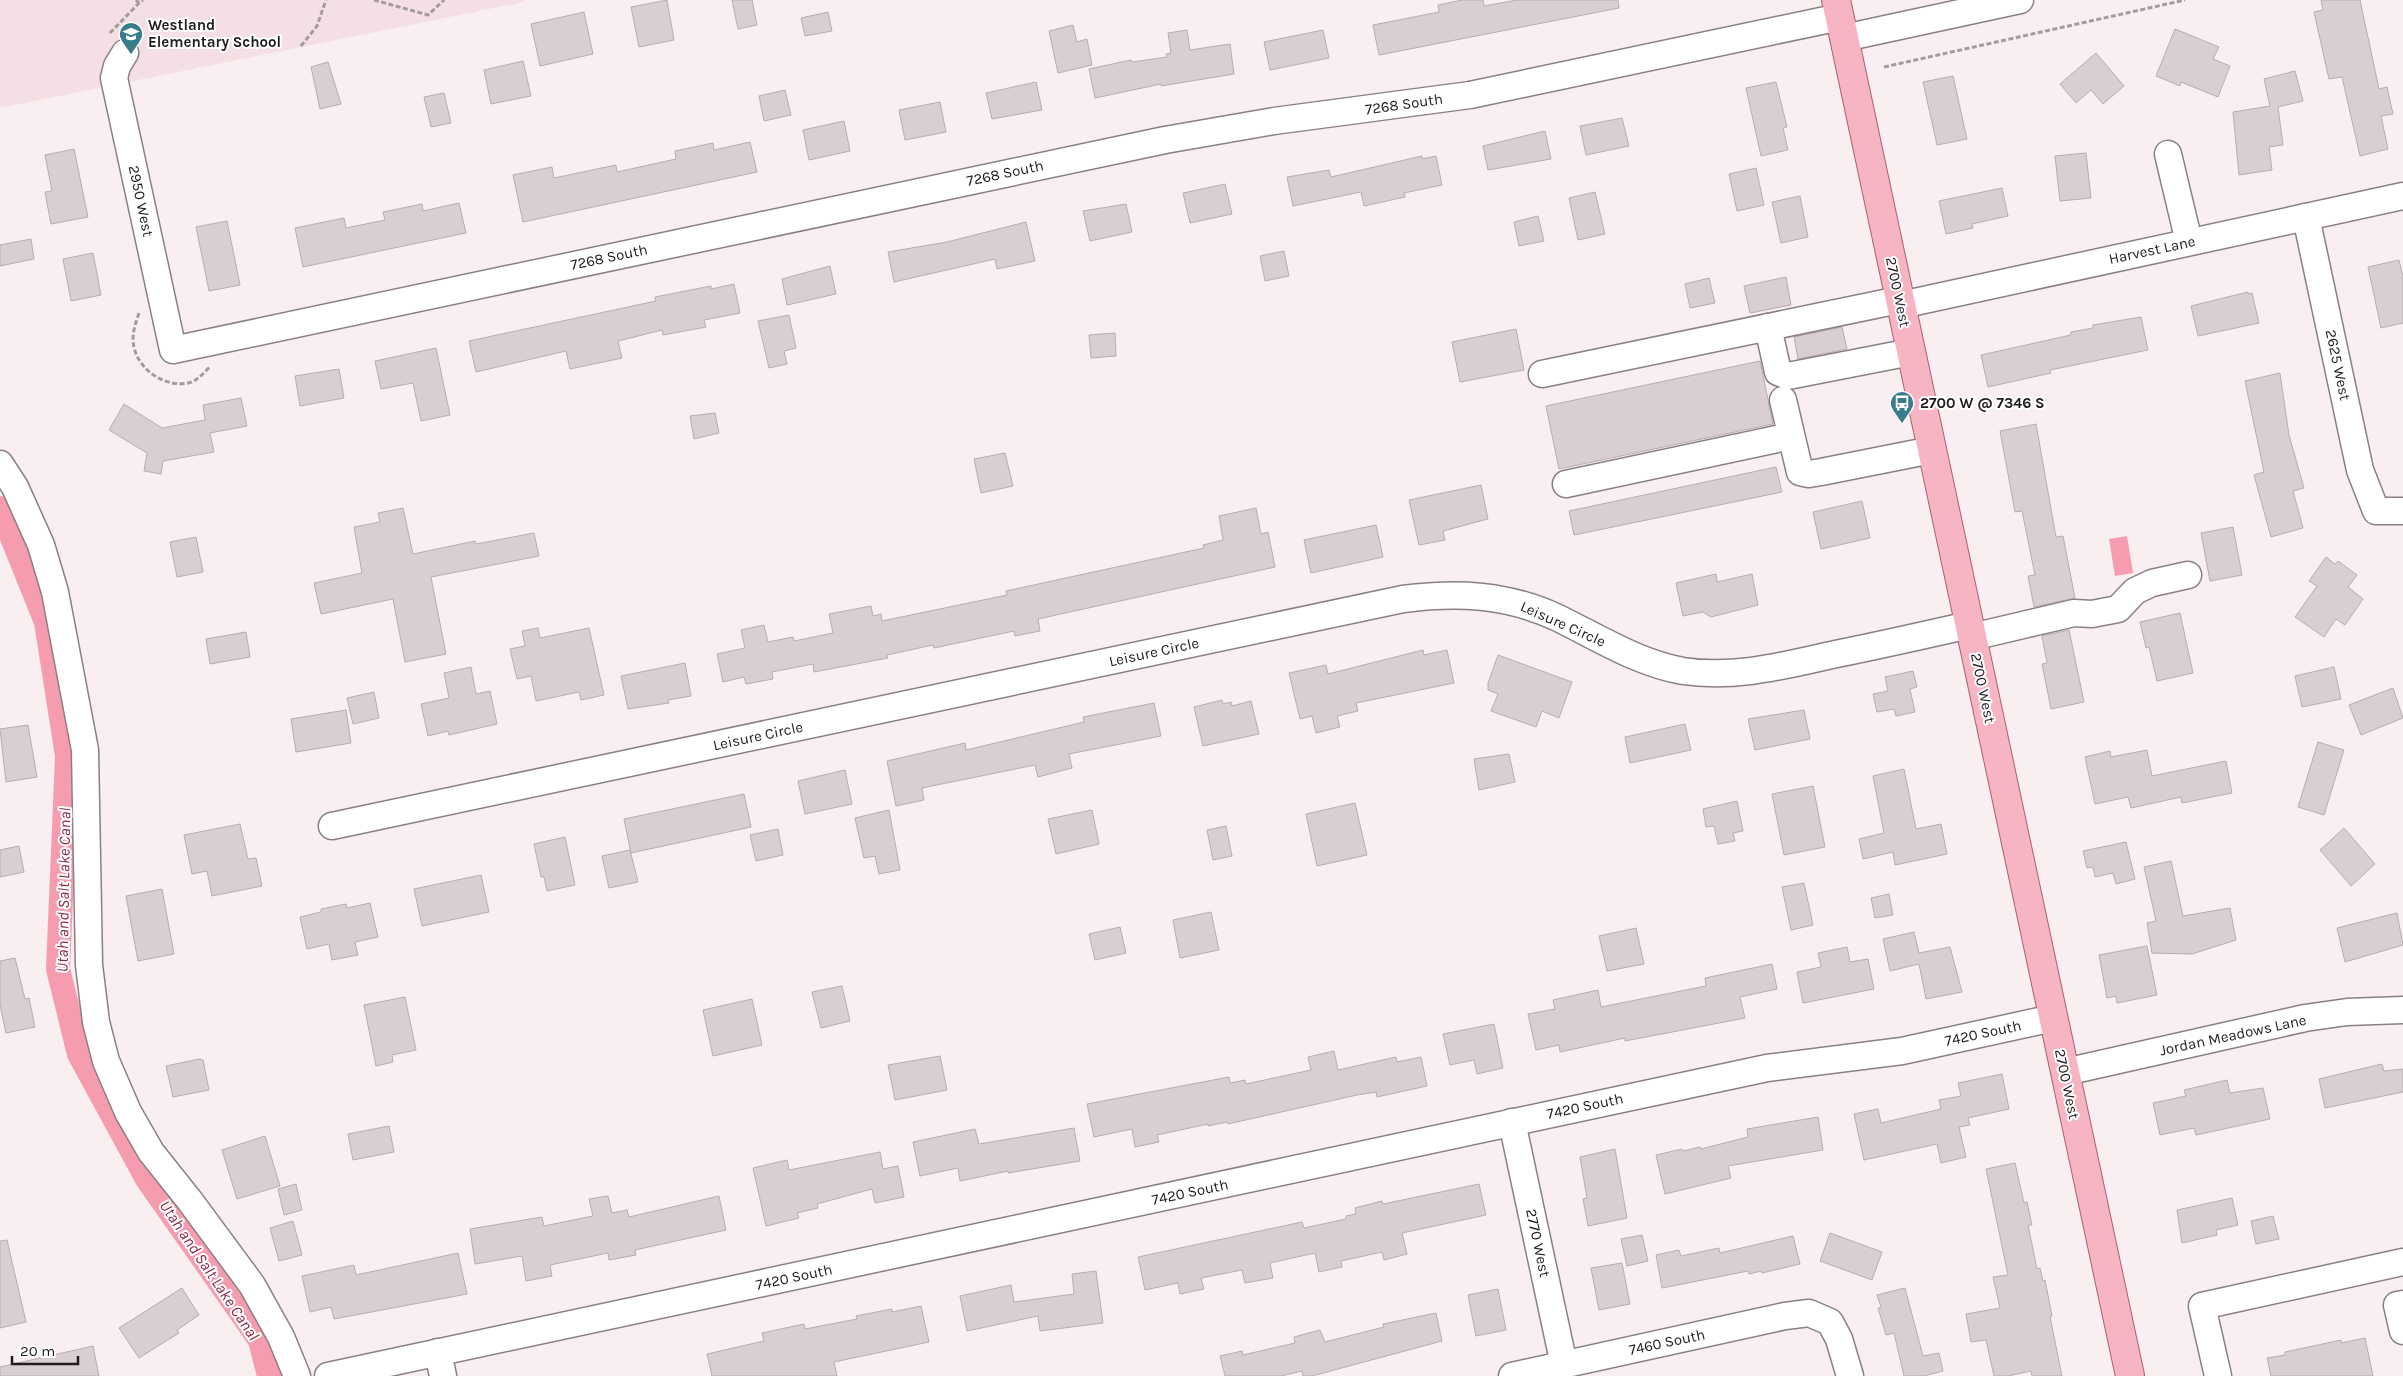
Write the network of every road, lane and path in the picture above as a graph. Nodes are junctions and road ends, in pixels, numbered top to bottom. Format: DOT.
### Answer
graph roads {
  1 [pos="136,0"];
  2 [pos="143,0"];
  3 [pos="326,0"];
  4 [pos="374,0"];
  5 [pos="444,0"];
  6 [pos="2020,0"];
  7 [pos="2185,0"];
  8 [pos="1840,18"];
  9 [pos="301,46"];
  10 [pos="124,54"];
  11 [pos="1884,67"];
  12 [pos="2168,154"];
  13 [pos="2403,196"];
  14 [pos="2306,217"];
  15 [pos="2189,242"];
  16 [pos="1900,302"];
  17 [pos="1768,327"];
  18 [pos="174,350"];
  19 [pos="1910,352"];
  20 [pos="1542,374"];
  21 [pos="1783,400"];
  22 [pos="1791,436"];
  23 [pos="1932,450"];
  24 [pos="0,464"];
  25 [pos="1566,484"];
  26 [pos="2403,511"];
  27 [pos="2188,575"];
  28 [pos="1970,631"];
  29 [pos="332,826"];
  30 [pos="2403,1010"];
  31 [pos="2053,1018"];
  32 [pos="2065,1072"];
  33 [pos="1512,1122"];
  34 [pos="2403,1262"];
  35 [pos="2403,1304"];
  36 [pos="2403,1331"];
  37 [pos="441,1364"];
  38 [pos="1564,1364"];
  39 [pos="297,1376"];
  40 [pos="328,1376"];
  41 [pos="1512,1376"];
  42 [pos="1850,1376"];
  43 [pos="2130,1376"];
  44 [pos="2218,1376"];
  1 -- 2 [label="path"];
  3 -- 9 [label="path"];
  4 -- 5 [label="path"];
  6 -- 8 [label="street, 7268 South"];
  7 -- 11 [label="path"];
  8 -- 16 [label="main road, 2700 West"];
  8 -- 18 [label="street, 7268 South"];
  10 -- 18 [label="street, 2950 West"];
  12 -- 15 [label="street"];
  13 -- 14 [label="street, Harvest Lane"];
  14 -- 15 [label="street, Harvest Lane"];
  14 -- 26 [label="street, 2625 West"];
  15 -- 16 [label="street, Harvest Lane"];
  16 -- 17 [label="street, Harvest Lane"];
  16 -- 19 [label="main road, 2700 West"];
  17 -- 19 [label="street"];
  17 -- 20 [label="street, Harvest Lane"];
  19 -- 23 [label="main road, 2700 West"];
  21 -- 22 [label="street"];
  22 -- 23 [label="street"];
  22 -- 25 [label="street"];
  23 -- 28 [label="main road, 2700 West"];
  24 -- 39 [label="street"];
  27 -- 28 [label="street, Leisure Circle"];
  28 -- 29 [label="street, Leisure Circle"];
  28 -- 31 [label="main road, 2700 West"];
  30 -- 32 [label="street, Jordan Meadows Lane"];
  31 -- 32 [label="main road, 2700 West"];
  31 -- 33 [label="street, 7420 South"];
  32 -- 43 [label="main road, 2700 West"];
  33 -- 37 [label="street, 7420 South"];
  33 -- 38 [label="street, 2770 West"];
  34 -- 44 [label="street"];
  35 -- 36 [label="street"];
  37 -- 40 [label="street, 7420 South"];
  38 -- 41 [label="street, 7460 South"];
  38 -- 42 [label="street, 7460 South"];
}
